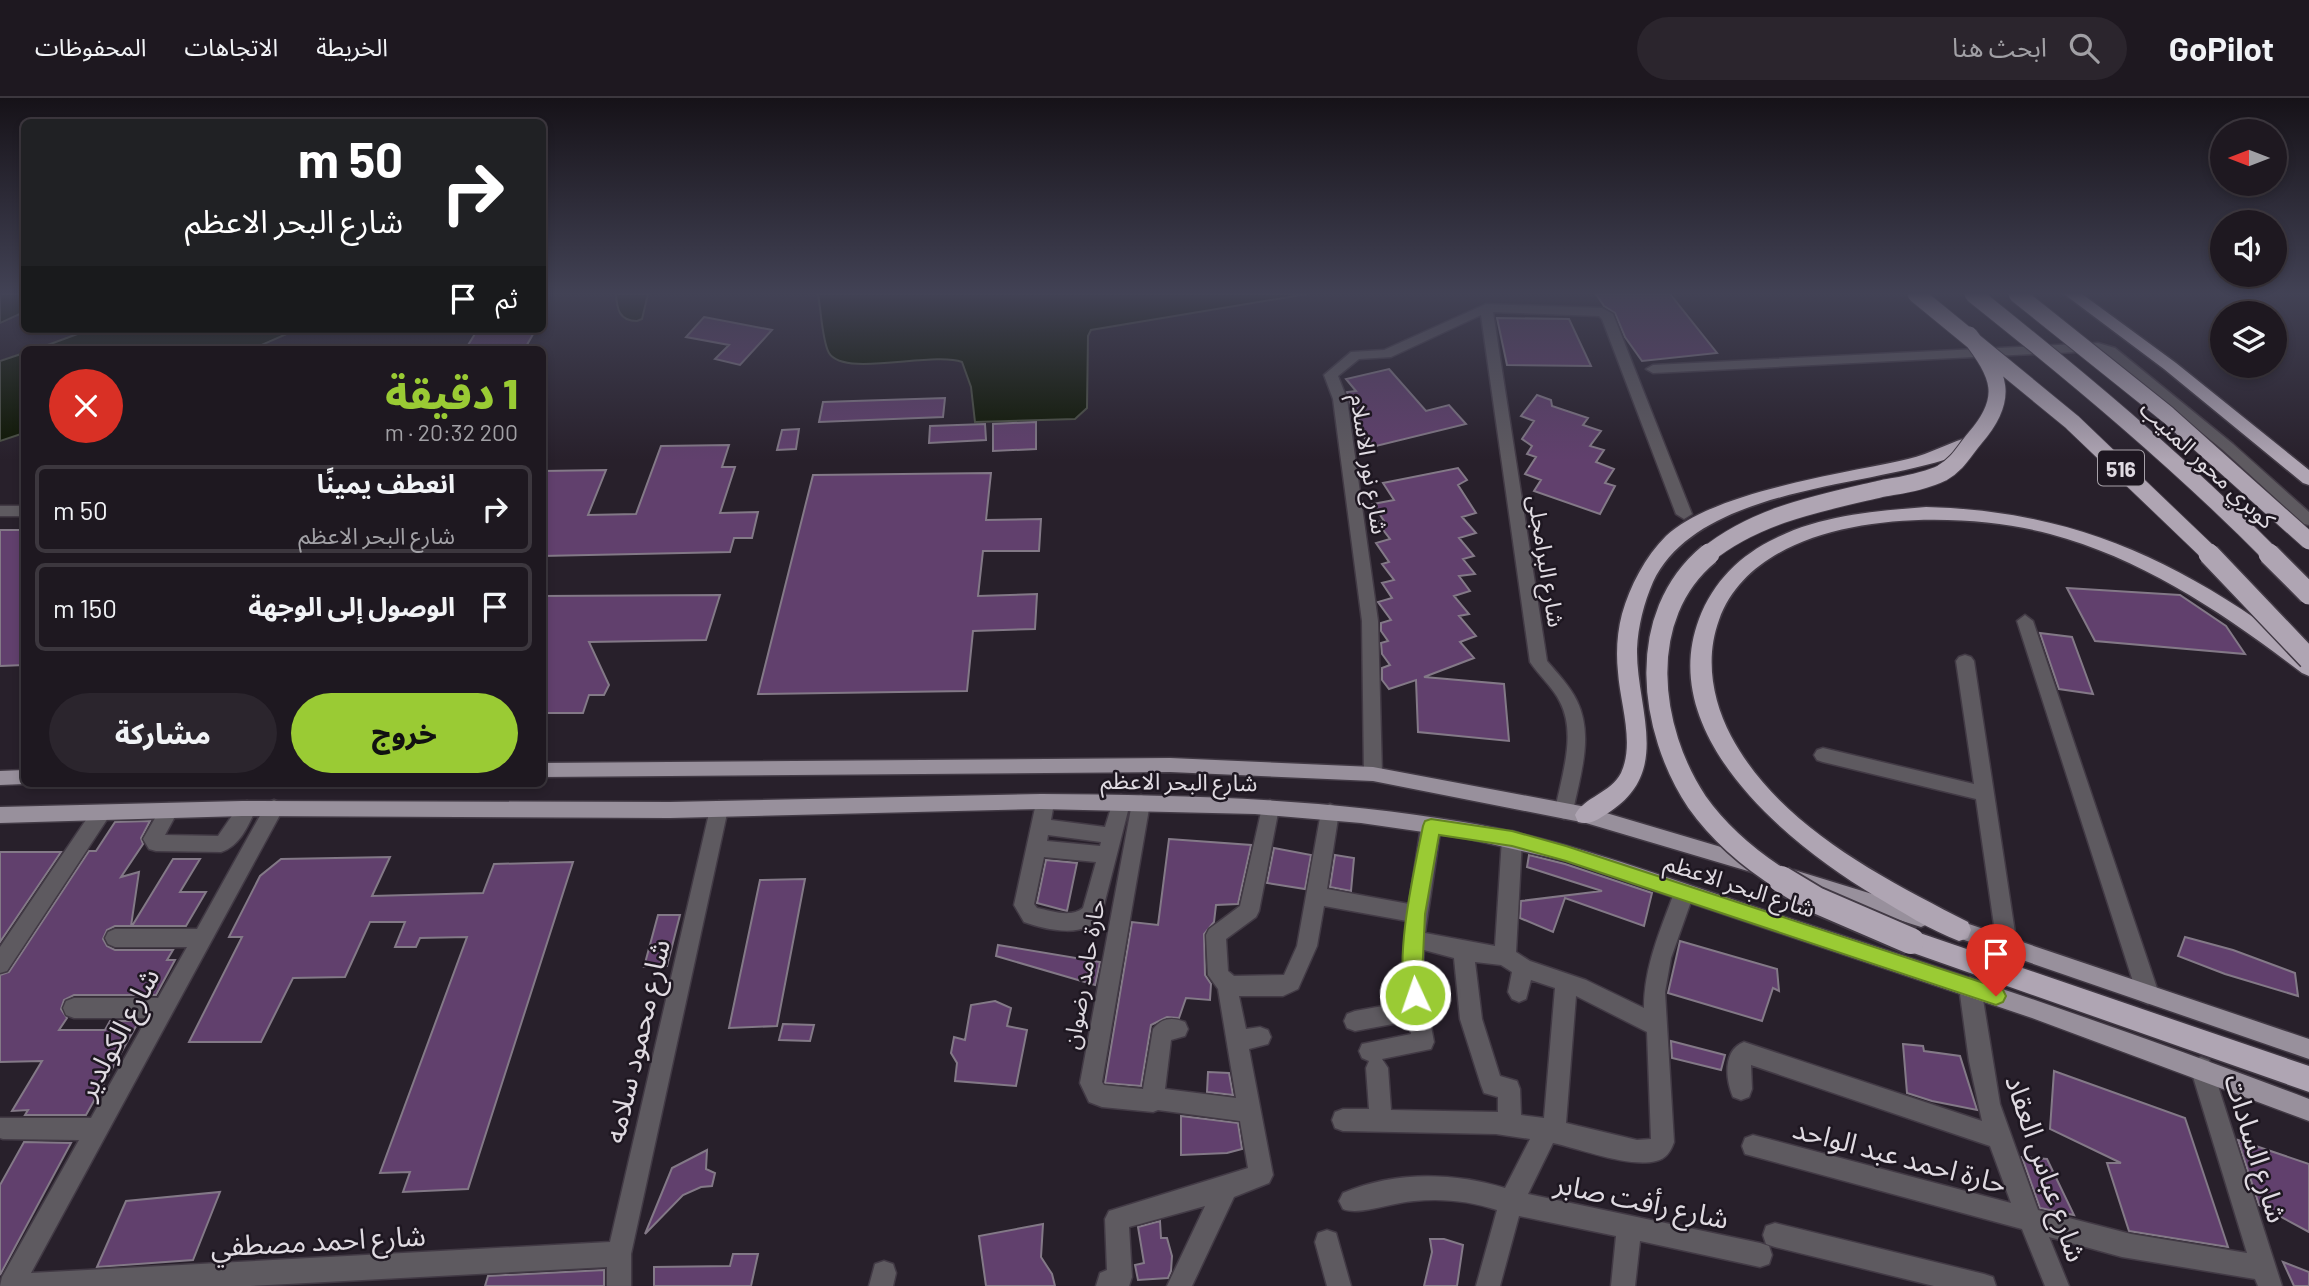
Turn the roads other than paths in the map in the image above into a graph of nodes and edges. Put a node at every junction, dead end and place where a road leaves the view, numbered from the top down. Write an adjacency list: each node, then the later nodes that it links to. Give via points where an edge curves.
1 (1396, 349): 26 (street, شارع نور الاسلام, via 1356,355 1331,375 1340,400 1370,621)
2 (1492, 349): 37 (street, شارع البرامجلى, via 1539,662 1575,716 1577,736)
3 (1620, 349): 16 (street, شارع نور الاسلام)
4 (1979, 349): 12 (highway, bridge, via 1992,367 1998,399 1986,428)
5 (1985, 349): 21 (highway, 516, bridge, via 2129,476)
6 (2042, 349): 19 (highway, كوبري محور المنيب / 516, bridge, via 2236,520)
7 (2049, 349): 11 (street)
8 (2086, 349): 18 (highway, كوبري محور المنيب, bridge, via 2168,415)
9 (2105, 349): 17 (street, via 2228,447)
10 (2147, 349): 13 (highway, كوبري محور المنيب)
11 (1653, 369)
12 (1973, 440): 41 (highway, via 1934,459 1817,483 1739,506 1703,520 1674,540 1652,567 1637,598 1630,628 1627,661 1636,758 1629,781); 71 (highway, bridge, via 1962,460 1938,475 1772,519 1743,530 1697,564 1667,610 1656,667 1666,743 1681,777 1703,810 1752,859 1814,901 1861,924)
13 (2309, 479)
14 (0, 511): 15 (street)
15 (21, 511)
16 (1684, 514)
17 (2309, 520)
18 (2309, 541)
19 (2309, 594)
20 (2025, 621): 62 (street)
21 (2309, 659)
22 (1965, 661): 29 (street)
23 (2309, 668): 50 (highway, via 2260,630 2157,568 2061,530 2013,519 1924,512 1847,522 1772,548 1743,567 1720,592 1705,621 1700,655 1713,719 1731,753 1788,823 1828,855)
24 (1823, 755): 29 (street)
25 (546, 770): 26 (main road, شارع البحر الاعظم, via 1170,765)
26 (1373, 774): 37 (main road, شارع البحر الاعظم)
27 (21, 777): 28 (main road)
28 (0, 778)
29 (1985, 794): 54 (street)
30 (1045, 803): 31 (main road, شارع البحر الاعظم); 35 (main road, شارع البحر الاعظم); 42 (street)
31 (1131, 803): 33 (main road, شارع البحر الاعظم); 45 (street); 73 (street, حارة حامد رضوان, via 1091,1083 1102,1096)
32 (274, 808): 34 (main road, شارع البحر الاعظم); 35 (main road, شارع البحر الاعظم); 52 (street, شارع الكولدير)
33 (1270, 808): 38 (main road, شارع البحر الاعظم); 59 (street, via 1249,911 1216,935 1218,975)
34 (247, 809): 36 (main road, شارع البحر الاعظم); 36 (street, via 229,839 212,846 156,843 153,839)
35 (719, 809): 91 (street, شارع محمود سلامه)
36 (169, 811): 39 (main road, شارع البحر الاعظم)
37 (1564, 811): 41 (main road, شارع البحر الاعظم)
38 (1330, 812): 43 (main road, شارع البحر الاعظم); 48 (street)
39 (101, 813): 40 (main road, شارع البحر الاعظم); 57 (street)
40 (0, 815)
41 (1586, 815): 50 (main road, شارع البحر الاعظم)
42 (1040, 826): 45 (street); 46 (street)
43 (1431, 826): 44 (main road, شارع البحر الاعظم); 49 (street)
44 (1512, 839): 47 (main road, شارع البحر الاعظم); 56 (street)
45 (1111, 846): 46 (street); 46 (street, via 1092,913 1075,923 1025,911)
46 (1036, 848)
47 (1684, 893): 60 (main road, شارع البحر الاعظم); 67 (street, via 1655,983 1653,1010)
48 (1316, 896): 49 (street); 59 (street, via 1307,946 1289,984)
49 (1416, 914): 53 (street)
50 (1959, 930): 54 (main road, شارع البحر الاعظم)
51 (115, 938): 52 (street)
52 (202, 938): 64 (street, شارع الكولدير)
53 (1413, 939): 55 (street); 65 (street, via 1412,978)
54 (2007, 946): 62 (main road, شارع البحر الاعظم)
55 (1464, 951): 56 (street); 78 (street, via 1471,1019 1492,1085 1509,1089)
56 (1514, 962): 58 (street); 61 (street)
57 (0, 964)
58 (1566, 983): 67 (street); 81 (street)
59 (1230, 986): 75 (street, via 1228,991 1248,1039)
60 (1970, 987): 70 (main road, شارع البحر الاعظم); 82 (street, شارع عباس العقاد, via 1977,1045)
61 (1519, 992)
62 (2147, 994): 69 (main road, شارع البحر الاعظم)
63 (74, 1008): 64 (street)
64 (163, 1008): 80 (street, شارع الكولدير)
65 (1418, 1010): 66 (street); 77 (street, via 1423,1042 1374,1059)
66 (1355, 1021)
67 (1658, 1026): 81 (street, via 1664,1132 1656,1150 1637,1151)
68 (1177, 1029): 73 (street, via 1167,1029 1161,1036)
69 (2309, 1049)
70 (2201, 1067): 74 (main road, شارع البحر الاعظم); 94 (street, شارع السادات)
71 (2309, 1079)
72 (1741, 1089): 82 (street, via 1739,1056 1744,1052)
73 (1156, 1099): 75 (street)
74 (2309, 1110)
75 (1250, 1111): 84 (street, via 1261,1175)
76 (1343, 1119): 77 (street)
77 (1381, 1121): 78 (street)
78 (1510, 1125): 81 (street)
79 (3, 1128): 80 (street)
80 (99, 1129): 95 (street, شارع الكولدير)
81 (1550, 1131): 86 (street)
82 (1999, 1138): 87 (street, شارع عباس العقاد)
83 (1753, 1146): 87 (street, حارة احمد عبد الواحد)
84 (1226, 1188): 98 (street, via 1116,1219 1120,1277); 99 (street)
85 (1351, 1201): 86 (street, شارع رأفت صابر, via 1392,1190 1435,1187 1479,1191)
86 (1511, 1202): 88 (street, شارع رأفت صابر); 101 (street)
87 (2034, 1226): 94 (street, حارة احمد عبد الواحد); 104 (street, شارع عباس العقاد)
88 (1629, 1227): 92 (street, شارع رأفت صابر); 102 (street)
89 (1775, 1236): 103 (street)
90 (1327, 1242): 100 (street)
91 (619, 1254): 93 (street, شارع احمد مصطفي); 97 (street, شارع محمود سلامه)
92 (1760, 1255)
93 (348, 1277): 96 (street, شارع احمد مصطفي)
94 (2267, 1277)
95 (11, 1286)
96 (21, 1286)
97 (619, 1286)
98 (1108, 1286)
99 (1178, 1286)
100 (1339, 1286)
101 (1488, 1286)
102 (1623, 1286)
103 (1984, 1286)
104 (2057, 1286)

